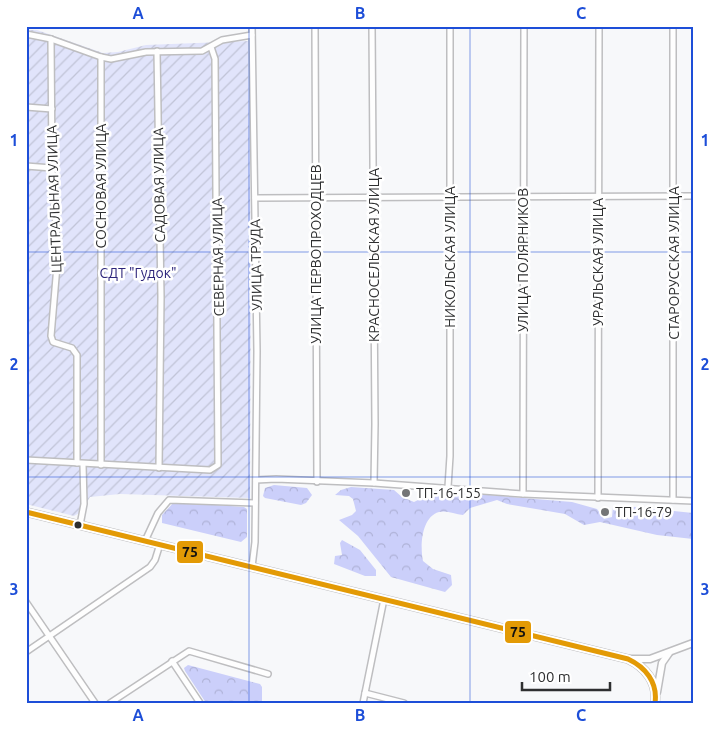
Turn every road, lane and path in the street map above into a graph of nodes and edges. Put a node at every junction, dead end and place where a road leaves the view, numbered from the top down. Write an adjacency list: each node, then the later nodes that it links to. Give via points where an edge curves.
1 (252, 26): 9 (street, УЛИЦА ТРУДА)
2 (315, 26): 23 (street, УЛИЦА ПЕРВОПРОХОДЦЕВ)
3 (372, 26): 24 (street, КРАСНОСЕЛЬСКАЯ УЛИЦА)
4 (450, 26): 25 (street, НИКОЛЬСКАЯ УЛИЦА)
5 (524, 26): 21 (street, УЛИЦА ПОЛЯРНИКОВ)
6 (599, 26): 18 (street, УРАЛЬСКАЯ УЛИЦА)
7 (673, 26): 19 (street, СТАРОРУССКАЯ УЛИЦА)
8 (26, 34): 10 (street)
9 (252, 35): 11 (street, via 222,40); 22 (street, УЛИЦА ТРУДА)
10 (51, 39): 13 (street); 15 (street, ЦЕНТРАЛЬНАЯ УЛИЦА)
11 (211, 47): 12 (street, via 198,51); 29 (street, СЕВЕРНАЯ УЛИЦА, via 215,59 218,461 216,468 210,470)
12 (157, 51): 13 (street, via 111,59); 29 (street, САДОВАЯ УЛИЦА)
13 (100, 57): 28 (street, СОСНОВАЯ УЛИЦА)
14 (26, 107): 15 (street)
15 (52, 109): 17 (street, ЦЕНТРАЛЬНАЯ УЛИЦА)
16 (26, 166): 17 (street)
17 (52, 168): 27 (street, ЦЕНТРАЛЬНАЯ УЛИЦА, via 58,254 51,336 53,342 72,348 77,355)
18 (598, 196): 19 (street); 21 (street); 35 (street, УРАЛЬСКАЯ УЛИЦА)
19 (674, 196): 20 (street); 36 (street, СТАРОРУССКАЯ УЛИЦА)
20 (693, 196)
21 (524, 197): 25 (street); 34 (street, УЛИЦА ПОЛЯРНИКОВ)
22 (255, 198): 23 (street); 30 (street, УЛИЦА ТРУДА)
23 (316, 198): 24 (street); 31 (street, УЛИЦА ПЕРВОПРОХОДЦЕВ)
24 (374, 198): 25 (street); 32 (street, КРАСНОСЕЛЬСКАЯ УЛИЦА)
25 (450, 198): 33 (street, НИКОЛЬСКАЯ УЛИЦА)
26 (26, 460): 27 (street)
27 (80, 464): 28 (street); 40 (street, via 84,504)
28 (101, 465): 29 (street)
29 (160, 468)
30 (256, 480): 31 (street); 38 (street, УЛИЦА ТРУДА)
31 (317, 482): 32 (street)
32 (374, 483): 33 (street)
33 (448, 487): 34 (street)
34 (523, 494): 35 (street)
35 (598, 498): 36 (street)
36 (673, 500): 37 (street)
37 (693, 501)
38 (256, 503): 41 (street, via 169,500 158,513); 43 (street, УЛИЦА ТРУДА)
39 (26, 512): 40 (main road)
40 (80, 525): 41 (main road)
41 (145, 541): 42 (main road)
42 (160, 544): 43 (main road); 46 (street, via 150,567)
43 (252, 567): 44 (main road)
44 (384, 599): 50 (main road); 53 (street)
45 (26, 602): 46 (street)
46 (50, 636): 49 (street); 55 (street)
47 (693, 643): 48 (street)
48 (672, 650): 50 (street, via 650,659); 54 (street, via 662,663)
49 (26, 652)
50 (628, 659): 54 (main road, via 647,673 654,686)
51 (172, 662): 52 (street, via 185,652 193,652); 56 (street); 57 (street)
52 (268, 674)
53 (365, 693): 58 (street); 59 (street)
54 (655, 701)
55 (95, 703)
56 (110, 703)
57 (200, 703)
58 (363, 703)
59 (404, 703)

